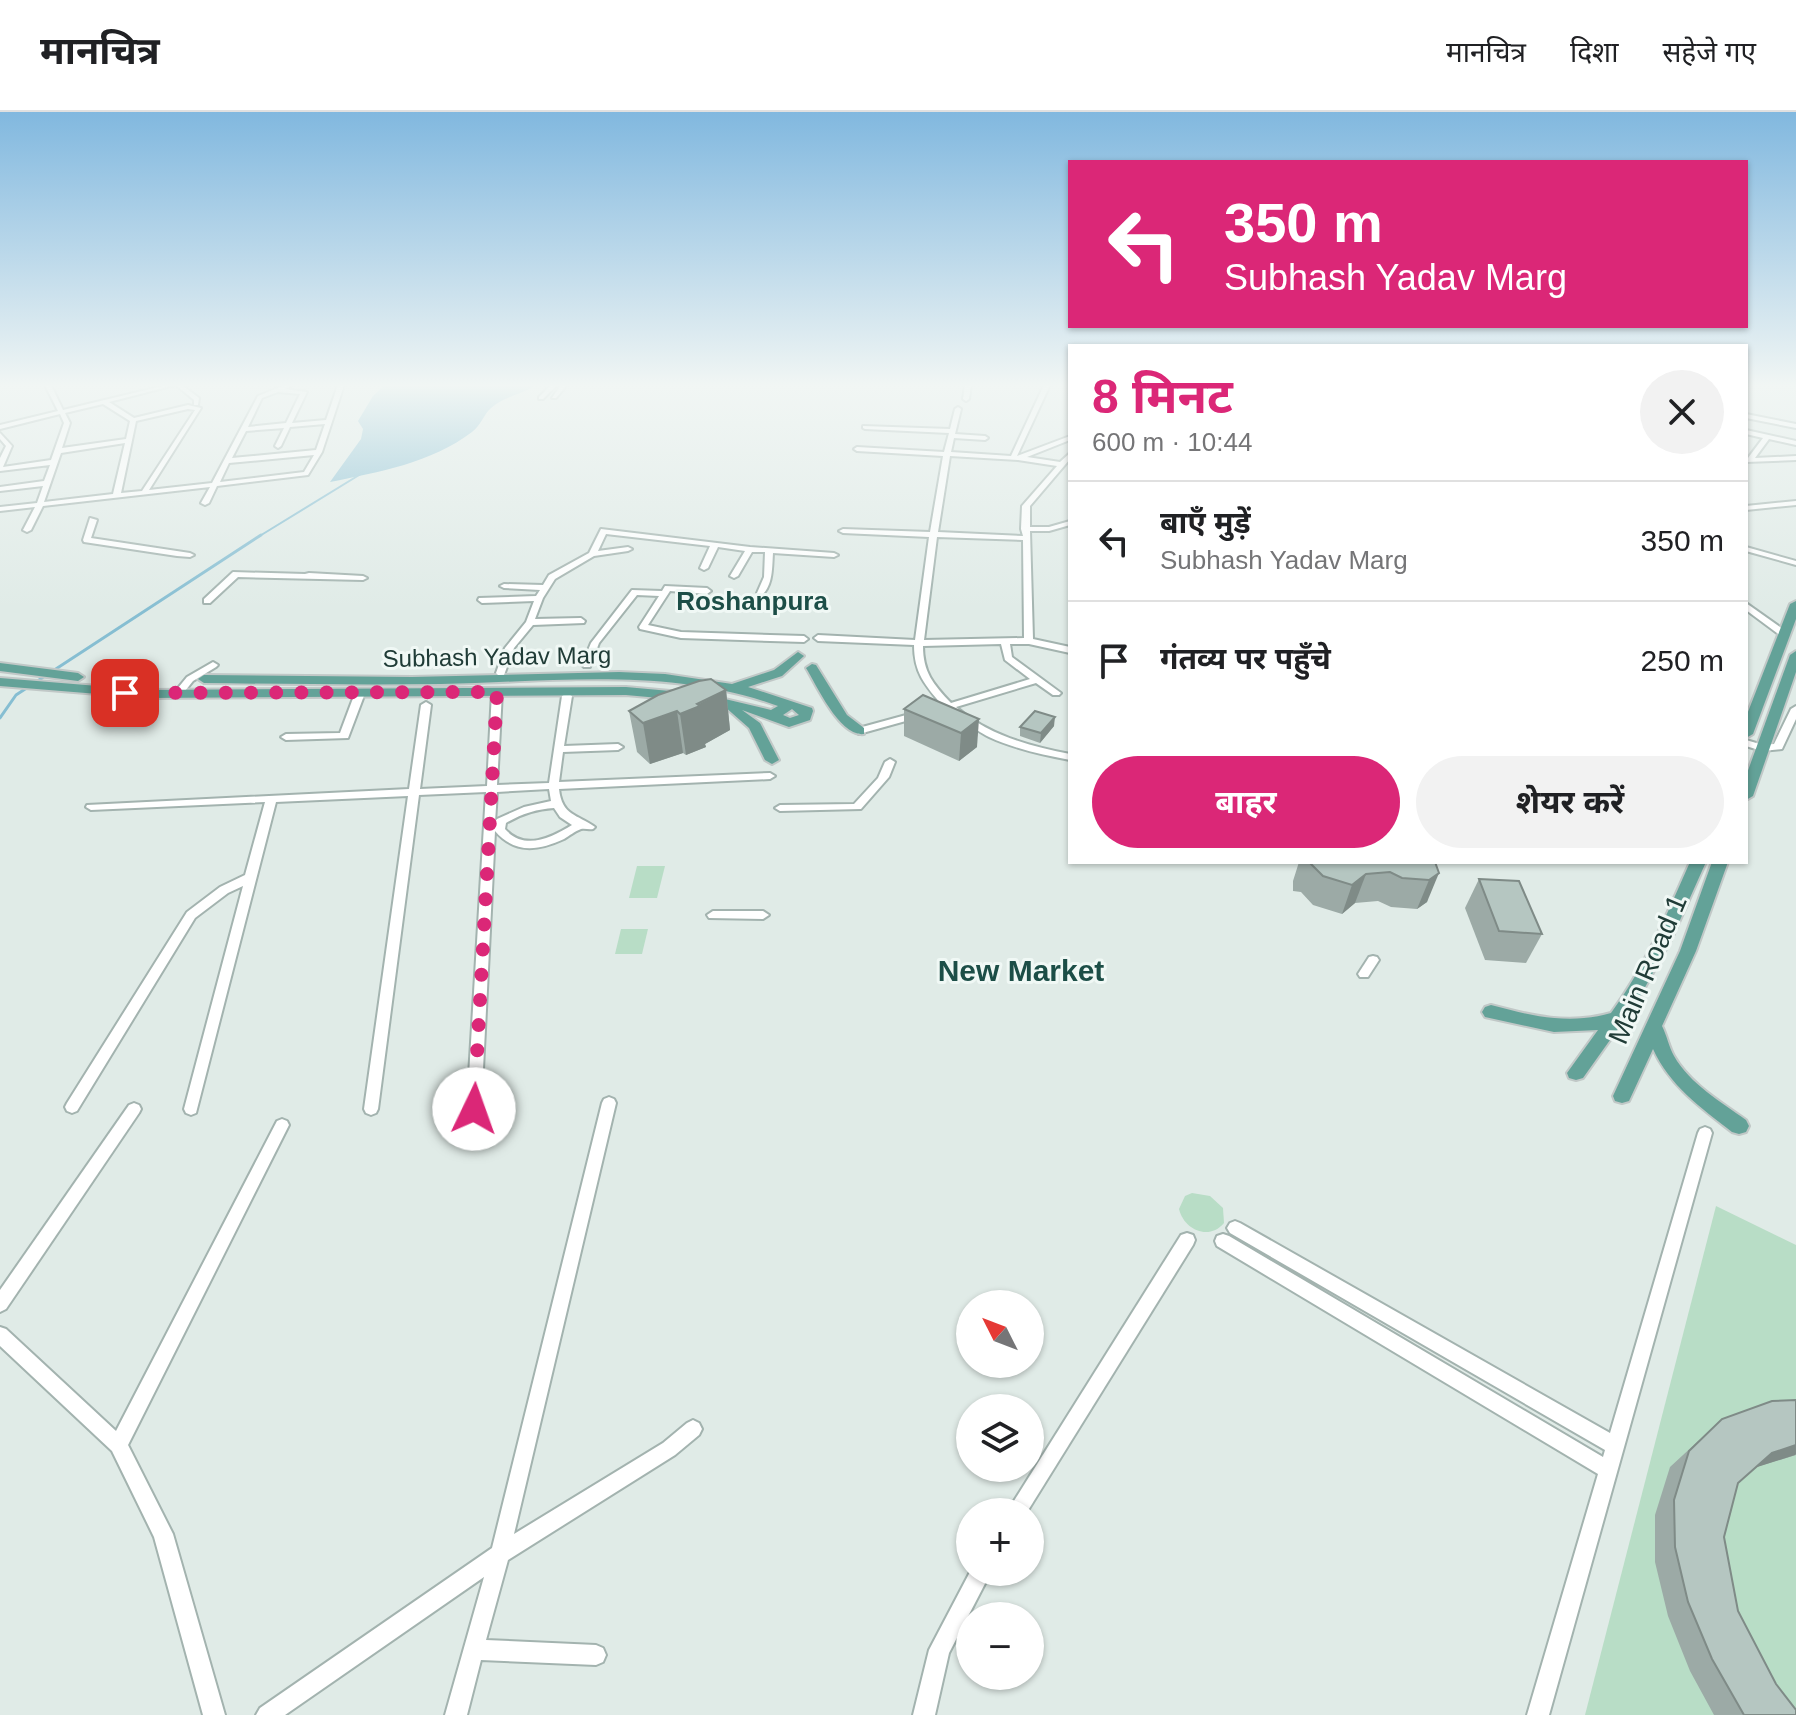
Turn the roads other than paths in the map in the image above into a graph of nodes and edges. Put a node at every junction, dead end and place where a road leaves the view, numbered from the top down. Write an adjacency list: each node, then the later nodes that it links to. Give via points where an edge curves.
1 (126, 460): 16 (street)
2 (165, 460): 15 (street)
3 (238, 460): 8 (street)
4 (314, 460): 13 (street, via 306,474)
5 (944, 460): 26 (street)
6 (1030, 460): 10 (street)
7 (1065, 460): 10 (street)
8 (226, 461): 13 (street)
9 (54, 462): 11 (street); 12 (street)
10 (1061, 464): 27 (street, via 1026,506)
11 (0, 468)
12 (47, 483): 14 (street); 19 (street)
13 (214, 483): 15 (street); 17 (street)
14 (0, 489)
15 (145, 490): 16 (street)
16 (117, 494): 19 (street)
17 (205, 503)
18 (1796, 503): 20 (street)
19 (40, 504): 21 (street); 24 (street)
20 (1748, 508)
21 (0, 509)
22 (93, 520): 34 (street, via 87,540)
23 (1068, 525): 27 (street)
24 (27, 530)
25 (843, 531): 26 (street)
26 (933, 534): 27 (street); 56 (street)
27 (1025, 534): 55 (street)
28 (715, 545): 30 (street); 33 (street, via 604,531); 37 (street)
29 (628, 549): 33 (street)
30 (750, 549): 32 (street); 38 (street)
31 (1748, 550): 36 (street)
32 (769, 551): 35 (street); 43 (street)
33 (592, 554): 41 (street, via 560,570)
34 (190, 555)
35 (834, 555)
36 (1796, 563)
37 (704, 568)
38 (734, 576)
39 (363, 578): 47 (street, via 236,574)
40 (504, 586): 41 (street)
41 (546, 588): 45 (street)
42 (707, 591): 44 (street, via 668,588)
43 (761, 593)
44 (663, 594): 54 (street, via 643,627 681,635); 61 (street, via 635,592 595,643)
45 (539, 598): 46 (street); 51 (street)
46 (482, 600)
47 (207, 601)
48 (1796, 604): 52 (main road)
49 (1748, 607): 52 (street)
50 (581, 621): 51 (street)
51 (530, 622): 64 (street, via 510,648)
52 (1784, 634): 82 (main road)
53 (818, 638): 56 (street)
54 (804, 639)
55 (1029, 641): 57 (street); 58 (street)
56 (920, 643): 57 (street); 78 (street, via 921,670)
57 (1005, 643): 67 (street, via 1008,658)
58 (1068, 650)
59 (1796, 655): 87 (main road)
60 (798, 656): 69 (main road, via 778,673)
61 (587, 665)
62 (0, 667): 65 (main road)
63 (812, 668): 83 (main road, via 842,717)
64 (501, 673)
65 (78, 677)
66 (204, 679): 69 (main road, Subhash Yadav Marg, via 632,677); 73 (street, via 213,665)
67 (1036, 680): 72 (street); 78 (street)
68 (4, 682): 73 (main road, Subhash Yadav Marg)
69 (726, 687): 77 (main road, Subhash Yadav Marg)
70 (497, 692): 71 (main road, Subhash Yadav Marg); 75 (main road, Subhash Yadav Marg, via 626,691); 94 (street)
71 (360, 693): 73 (main road, Subhash Yadav Marg); 84 (street, via 344,736)
72 (1056, 693)
73 (178, 694)
74 (567, 696): 88 (street)
75 (716, 700): 80 (main road, Subhash Yadav Marg); 90 (main road, via 755,726)
76 (426, 705): 96 (street)
77 (787, 705): 80 (main road); 80 (main road, via 804,708 807,714 789,723)
78 (946, 707): 83 (street); 89 (street, via 985,731)
79 (1796, 709): 81 (street)
80 (776, 716)
81 (1794, 722): 87 (street, via 1778,747)
82 (1748, 729)
83 (859, 731)
84 (286, 737)
85 (1748, 744): 87 (street)
86 (618, 747): 88 (street)
87 (1762, 748): 95 (main road)
88 (558, 749): 93 (street)
89 (1068, 757)
90 (772, 760)
91 (890, 762): 100 (street, via 888,773 857,807)
92 (770, 776): 93 (street)
93 (552, 787): 94 (street); 98 (street)
94 (491, 790): 96 (street); 118 (street)
95 (1748, 790)
96 (414, 794): 97 (street); 117 (street)
97 (271, 799): 99 (street); 103 (street)
98 (556, 804): 98 (street, via 512,814 499,829 510,843 522,846 560,838 584,826 566,817)
99 (91, 807)
100 (780, 808)
101 (1697, 864): 109 (main road, Main Road 1, via 1664,938)
102 (1719, 864): 110 (main road, Main Road 1)
103 (250, 878): 114 (street, via 191,915); 116 (street)
104 (713, 915): 105 (street)
105 (763, 915)
106 (1373, 960): 107 (street)
107 (1364, 974)
108 (1491, 1012): 109 (main road, via 1567,1028)
109 (1618, 1017): 111 (main road, Main Road 1)
110 (1655, 1029): 112 (main road, Main Road 1); 120 (main road, via 1668,1067)
111 (1576, 1073)
112 (1622, 1096)
113 (609, 1103): 130 (street)
114 (72, 1107)
115 (134, 1109): 123 (street)
116 (191, 1109)
117 (371, 1109)
118 (474, 1109)
119 (282, 1125): 126 (street)
120 (1739, 1126)
121 (1705, 1133): 127 (street)
122 (1187, 1240): 129 (street)
123 (0, 1304)
124 (0, 1335): 126 (street)
125 (693, 1429): 130 (street)
126 (118, 1445): 134 (street, via 163,1534)
127 (1615, 1446): 128 (street); 128 (street, via 1229,1235)
128 (1608, 1470): 138 (street)
129 (1025, 1498)
130 (500, 1554): 132 (street); 135 (street)
131 (973, 1586): 137 (street, via 939,1650)
132 (473, 1650): 133 (street); 136 (street)
133 (596, 1655)
134 (214, 1715)
135 (267, 1715)
136 (456, 1715)
137 (924, 1715)
138 (1538, 1715)

